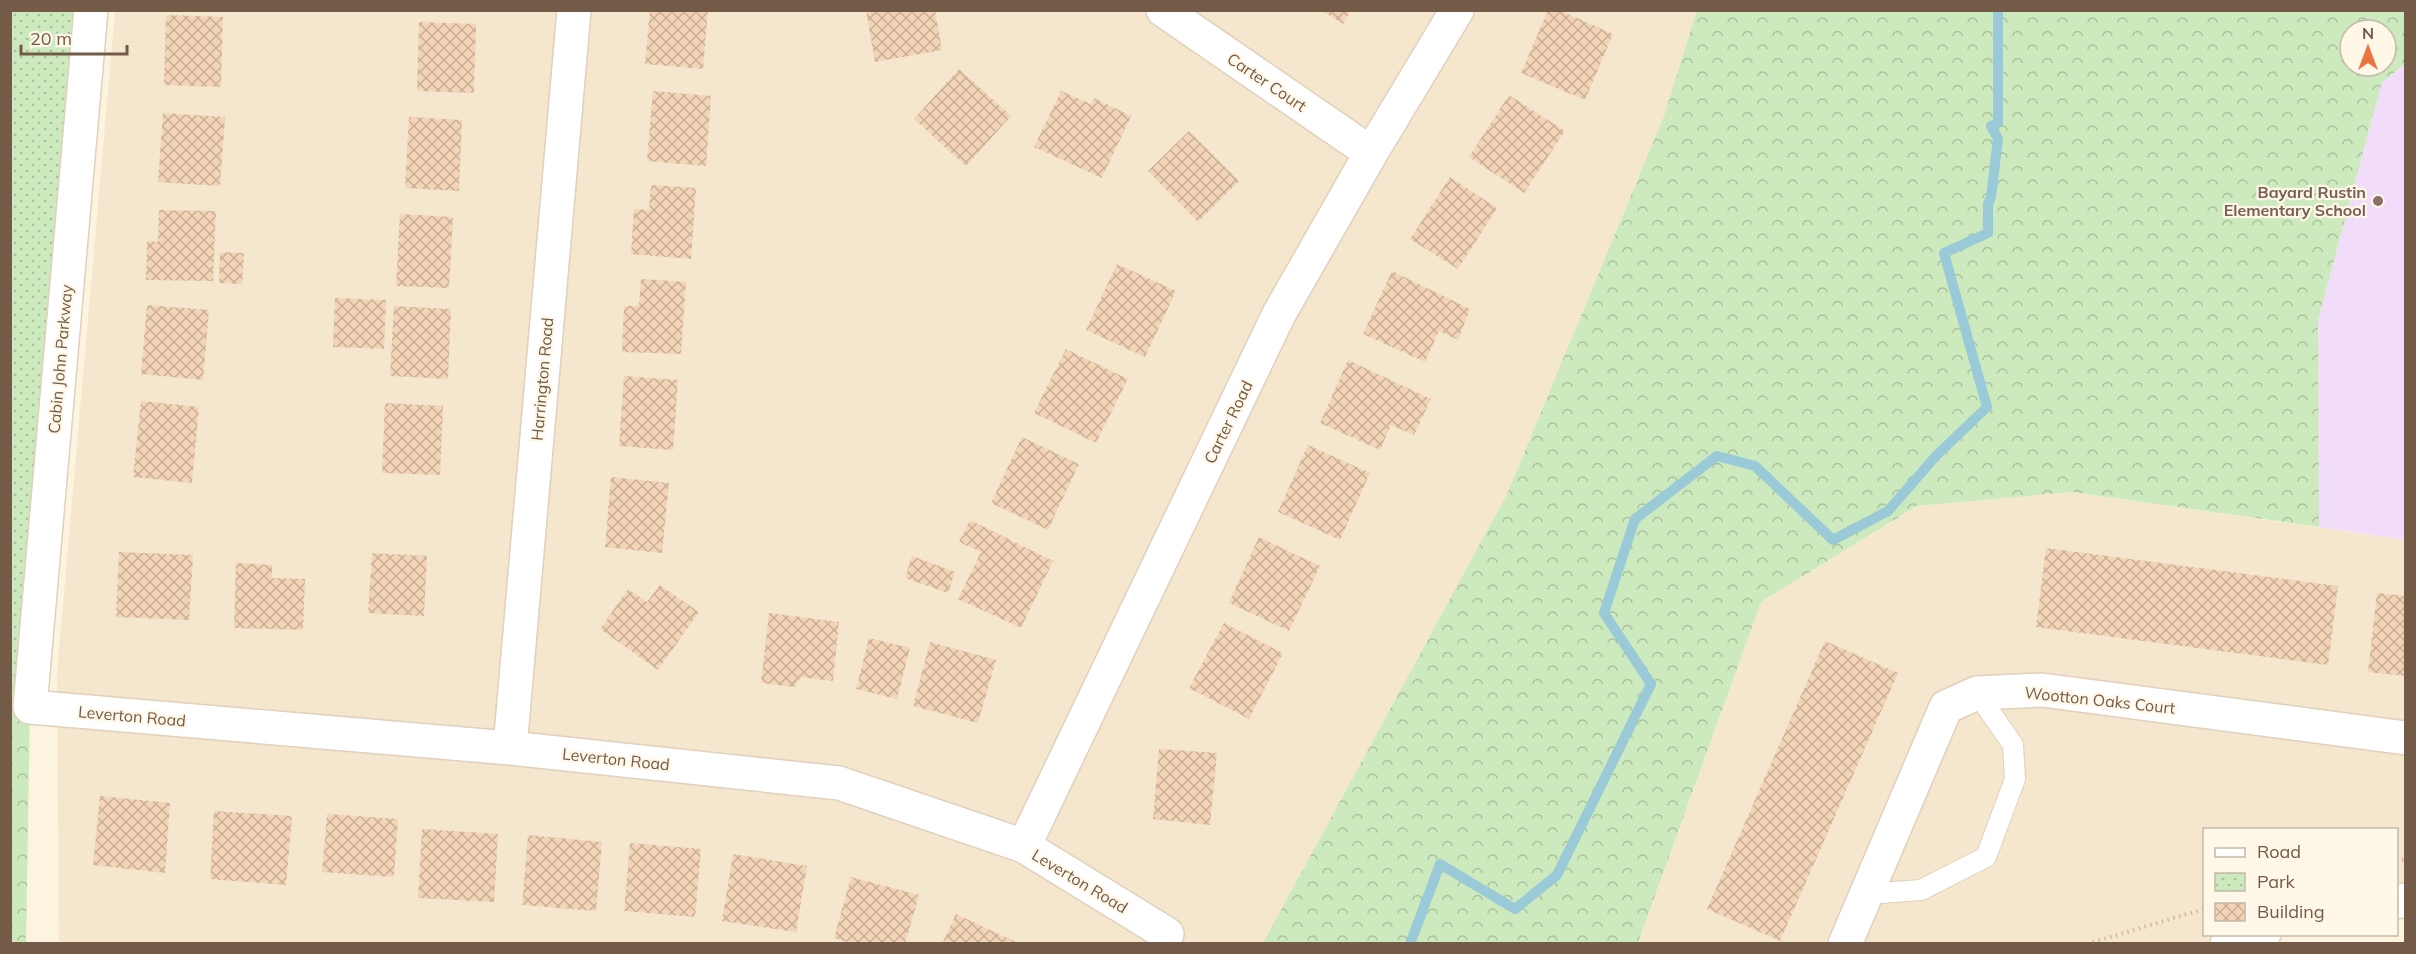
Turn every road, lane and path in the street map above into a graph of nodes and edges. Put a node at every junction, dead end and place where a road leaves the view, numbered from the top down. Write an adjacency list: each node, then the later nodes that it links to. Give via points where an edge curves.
1 (91, 10): 7 (street, Cabin John Parkway)
2 (574, 10): 9 (street, Harrington Road)
3 (1163, 10): 5 (street, Carter Court)
4 (1457, 10): 5 (street, Carter Road)
5 (1371, 153): 10 (street, Carter Road, via 1279,314)
6 (1977, 693): 8 (street, Wootton Oaks Court, via 2042,690); 11 (street, Wootton Oaks Court, via 1946,707); 11 (lane, via 2013,745 2015,779 1986,857 1921,890)
7 (30, 707): 9 (street, Leverton Road)
8 (2406, 738)
9 (510, 748): 10 (street, Leverton Road, via 838,783)
10 (1024, 846): 13 (street, Leverton Road)
11 (1867, 894): 15 (street, Wootton Oaks Court)
12 (2203, 910): 16 (path)
13 (1167, 934)
14 (2257, 936): 17 (street)
15 (1845, 944)
16 (2087, 944)
17 (2227, 944)

